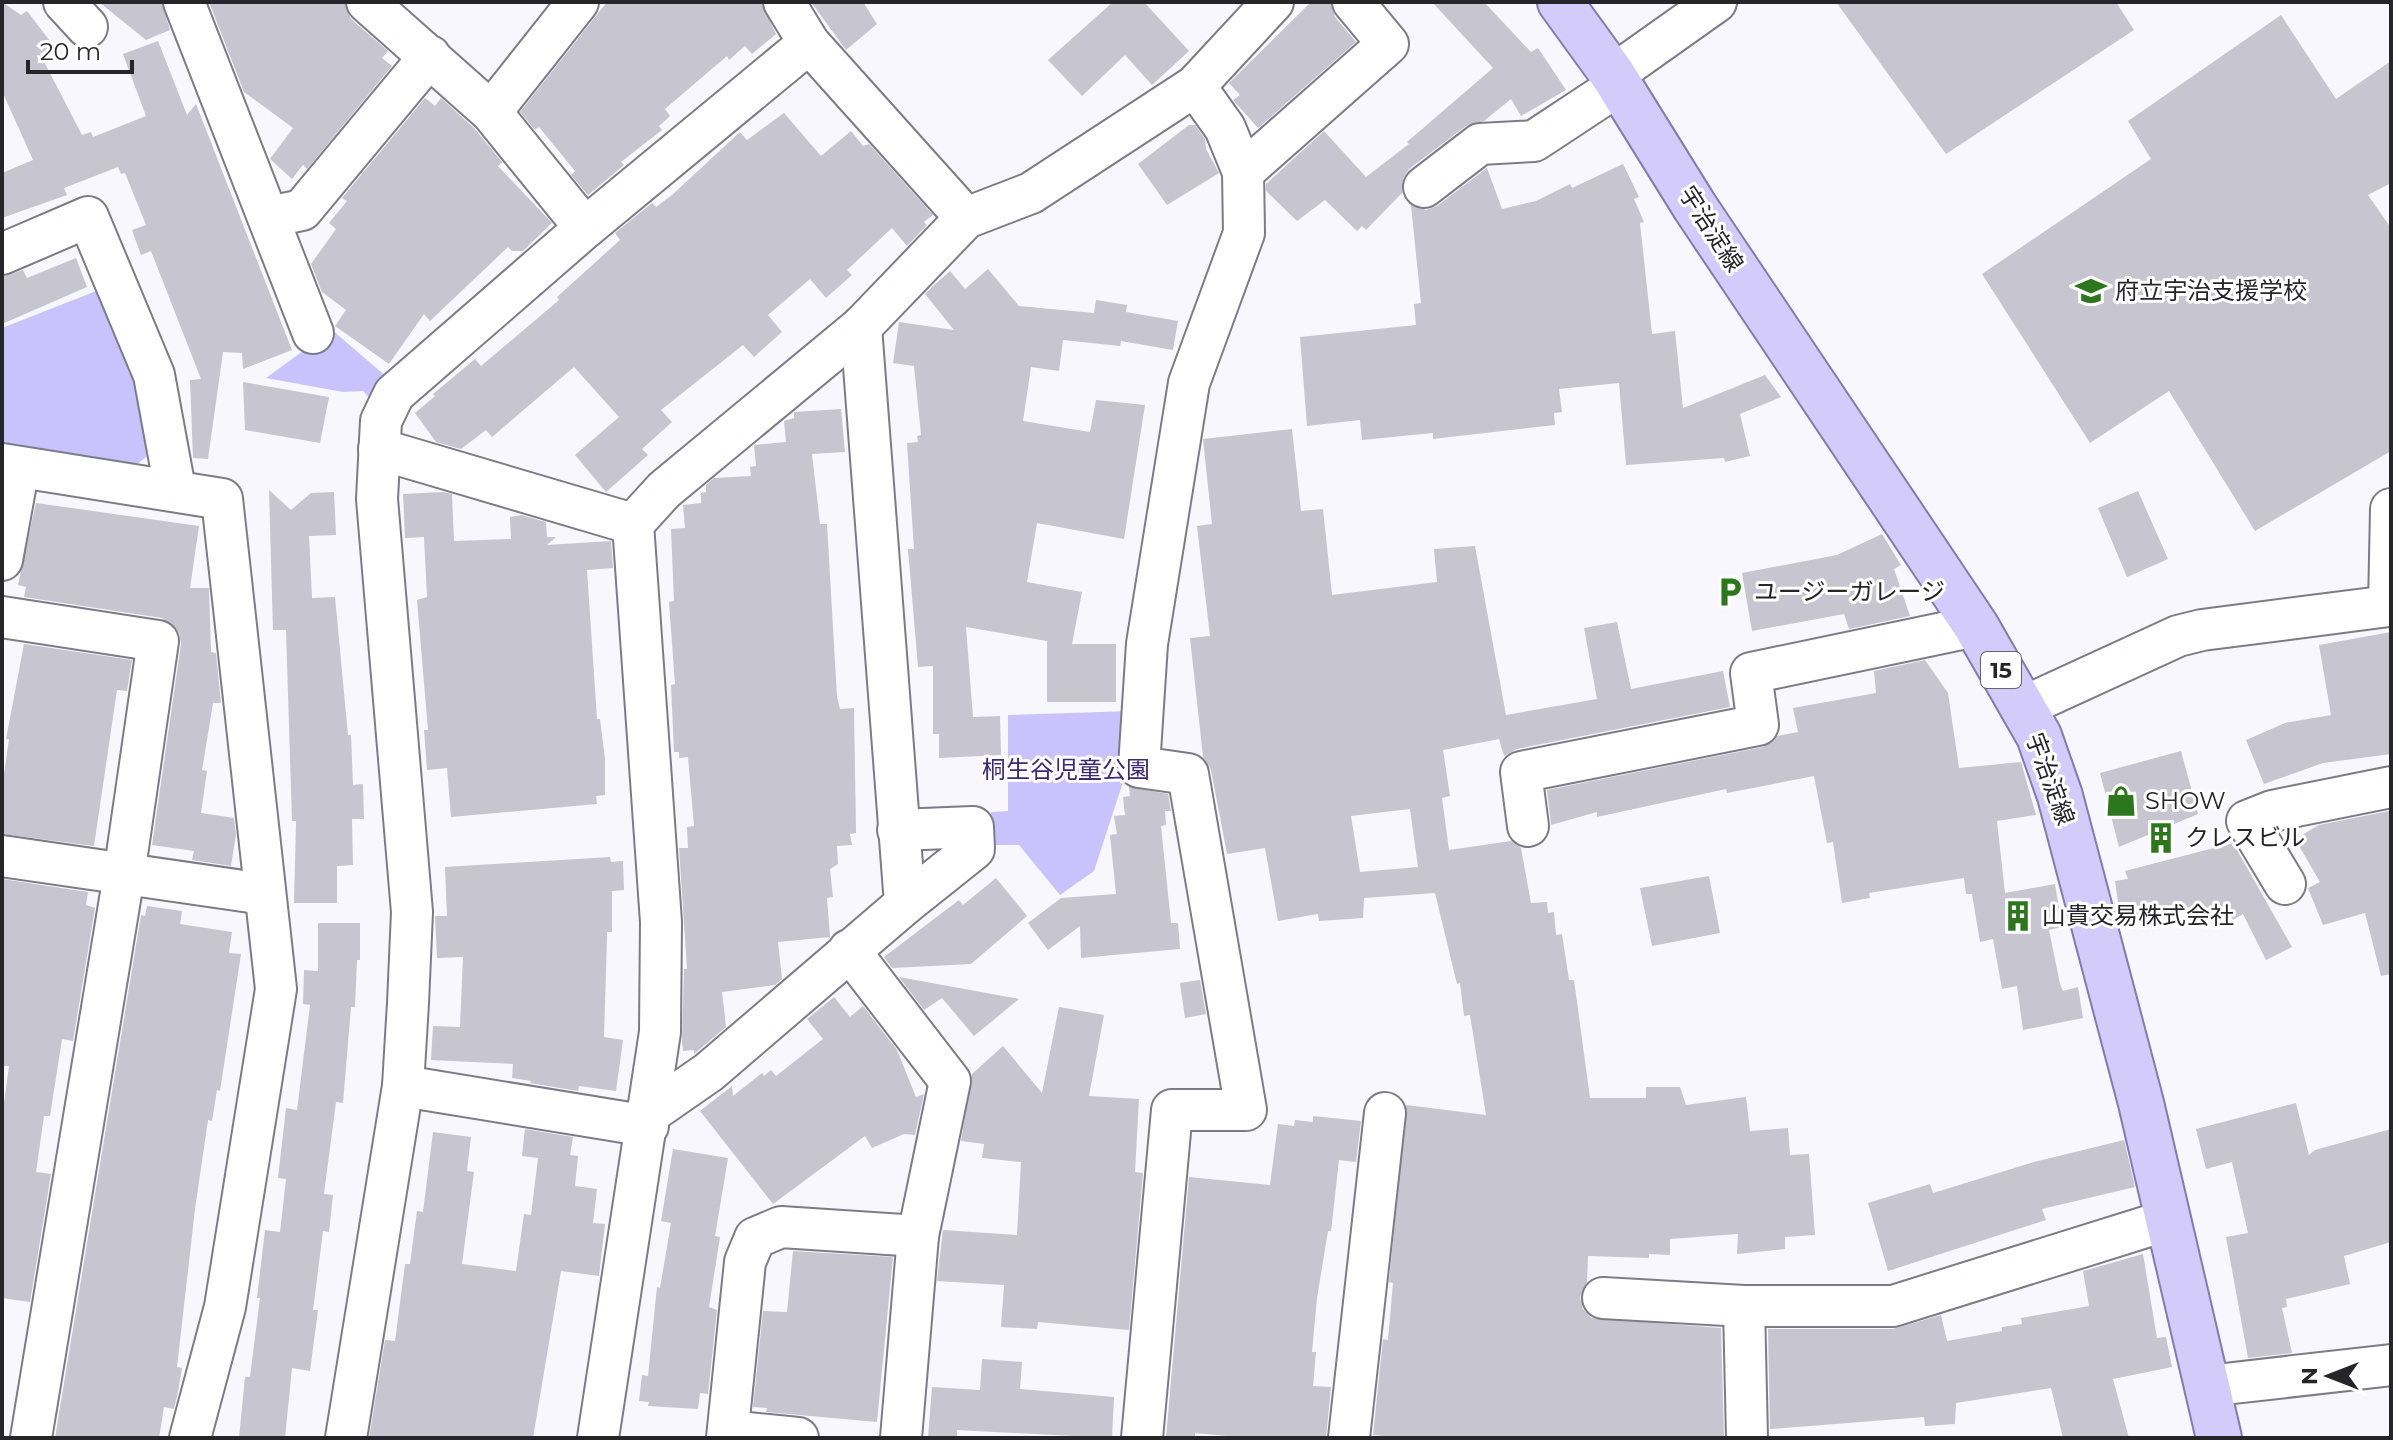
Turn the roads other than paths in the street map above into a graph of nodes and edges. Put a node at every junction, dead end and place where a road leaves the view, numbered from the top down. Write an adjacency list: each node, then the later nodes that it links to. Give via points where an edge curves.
1 (184, 2): 16 (street)
2 (367, 2): 10 (street)
3 (578, 2): 13 (street)
4 (785, 2): 9 (street)
5 (1273, 2): 12 (street)
6 (1353, 2): 14 (street, via 1388,44)
7 (1560, 2): 11 (main road, 宇治淀線 / 15)
8 (1716, 2): 11 (street)
9 (809, 43): 17 (street); 18 (street)
10 (430, 56): 13 (street); 16 (street, via 302,210)
11 (1616, 80): 15 (street, via 1534,141 1480,144); 29 (main road, 宇治淀線 / 15)
12 (1195, 86): 14 (street, via 1225,128); 17 (street, via 1031,193)
13 (491, 112): 18 (street)
14 (1243, 172): 56 (street, via 1244,233 1189,383 1147,644 1139,767 1188,774 1246,1110 1172,1110)
15 (1424, 187)
16 (269, 217): 21 (street)
17 (966, 218): 20 (street)
18 (585, 228): 22 (street, via 394,394 381,421)
19 (2, 254): 24 (street, via 88,217 154,375)
20 (861, 327): 26 (street, via 664,490); 33 (street)
21 (313, 333)
22 (379, 449): 26 (street); 40 (street, via 377,499 412,912)
23 (11, 465): 24 (street); 27 (street)
24 (175, 489): 37 (street, via 222,499)
25 (2391, 509): 30 (street, via 2389,606 2178,636)
26 (633, 524): 42 (street, via 661,922 660,1032)
27 (2, 560)
28 (2, 617): 35 (street, via 158,641)
29 (1976, 626): 30 (main road, 宇治淀線 / 15); 32 (street, via 1751,673 1758,725 1521,772)
30 (2021, 708): 43 (main road, 宇治淀線 / 15, via 2039,736 2060,796)
31 (2391, 787): 36 (street, via 2247,821)
32 (1528, 826)
33 (898, 830): 38 (street); 38 (street, via 973,827 974,849)
34 (2, 856): 35 (street)
35 (124, 875): 37 (street); 50 (street)
36 (2285, 884)
37 (264, 894): 51 (street, via 276,989 225,1307)
38 (905, 904): 39 (street)
39 (849, 950): 42 (street); 44 (street, via 950,1081)
40 (403, 1086): 42 (street); 52 (street)
41 (1385, 1113): 57 (street)
42 (649, 1120): 53 (street)
43 (2168, 1220): 46 (street, via 1893,1306); 48 (main road, 宇治淀線 / 15)
44 (918, 1236): 49 (street, via 781,1227 755,1238 745,1262); 55 (street)
45 (1603, 1298): 46 (street)
46 (1744, 1306): 58 (street)
47 (2391, 1365): 48 (street)
48 (2207, 1386): 59 (main road, 宇治淀線 / 15)
49 (727, 1435): 54 (street)
50 (31, 1438)
51 (190, 1438)
52 (346, 1438)
53 (598, 1438)
54 (798, 1438)
55 (901, 1438)
56 (1142, 1438)
57 (1349, 1438)
58 (1747, 1438)
59 (2219, 1438)

